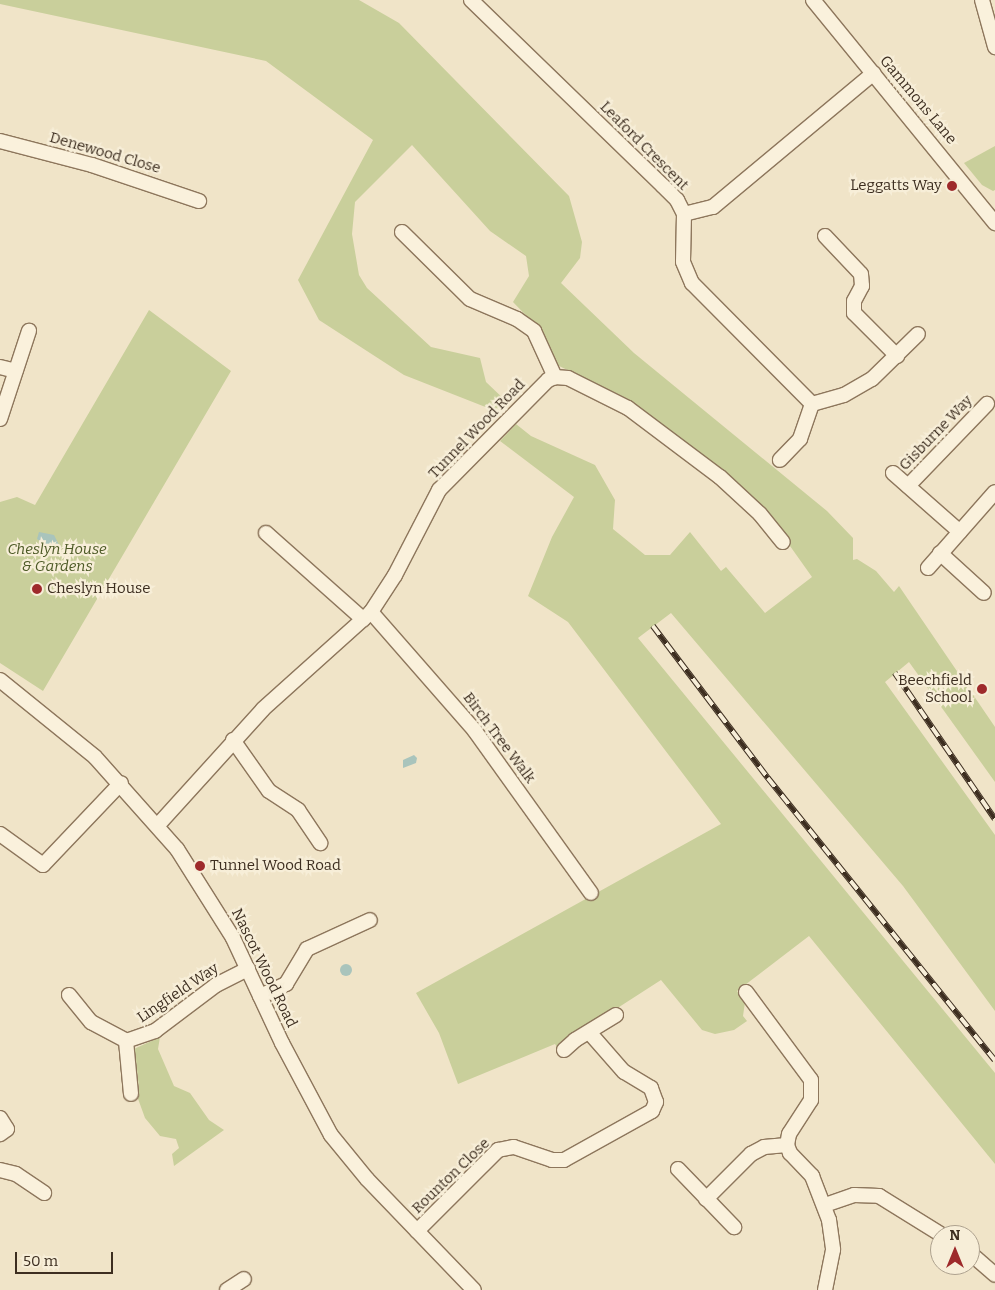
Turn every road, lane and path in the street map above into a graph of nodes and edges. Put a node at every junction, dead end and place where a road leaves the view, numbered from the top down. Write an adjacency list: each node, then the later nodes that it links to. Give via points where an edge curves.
1 (471, 0): 8 (street, Leaford Crescent, via 677,200)
2 (814, 0): 5 (street, Gammons Lane)
3 (982, 0): 4 (street)
4 (995, 47)
5 (874, 73): 8 (street, Leaford Crescent, via 724,198 704,211); 9 (street, Gammons Lane)
6 (0, 142): 7 (street, Denewood Close, via 101,168)
7 (199, 201)
8 (684, 214): 18 (street, via 682,262 692,283)
9 (992, 216)
10 (402, 232): 17 (street, via 470,299 517,319 534,331)
11 (826, 236): 14 (street, via 861,274 862,286 854,301 854,313)
12 (29, 331): 16 (street)
13 (918, 334): 14 (street)
14 (897, 356): 18 (street, via 878,375 853,390)
15 (0, 367): 16 (street)
16 (16, 371): 20 (street)
17 (555, 376): 27 (street, via 568,378 628,408 720,477 760,514); 31 (street, Tunnel Wood Road, via 439,490 395,575)
18 (812, 404): 21 (street, via 800,439)
19 (988, 404): 23 (street, Gisburne Way)
20 (0, 419)
21 (780, 460)
22 (893, 473): 23 (street, Gisburne Way)
23 (908, 486): 25 (street, Gisburne Way)
24 (995, 492): 25 (street)
25 (960, 532): 28 (street)
26 (266, 533): 31 (street, Birch Tree Walk)
27 (783, 542)
28 (940, 554): 29 (street); 30 (street)
29 (928, 568)
30 (984, 593)
31 (367, 615): 33 (street, Tunnel Wood Road, via 262,709); 38 (street, Birch Tree Walk, via 475,731)
32 (0, 680): 34 (street, Nascot Wood Road, via 65,730)
33 (233, 740): 35 (street, Tunnel Wood Road); 37 (street, via 269,791 298,810)
34 (121, 783): 35 (street, Nascot Wood Road); 36 (street, via 43,865)
35 (158, 825): 40 (street, Nascot Wood Road, via 201,882)
36 (0, 834)
37 (320, 843)
38 (590, 893)
39 (370, 920): 43 (street, via 308,949 286,984)
40 (248, 969): 43 (street, Nascot Wood Road); 46 (street, Lingfield Way, via 216,984 155,1031)
41 (746, 992): 51 (street, via 811,1080 811,1100 789,1134)
42 (69, 995): 46 (street, via 91,1022)
43 (260, 996): 59 (street, Nascot Wood Road, via 315,1110 331,1135)
44 (616, 1015): 45 (street)
45 (589, 1032): 47 (street); 59 (street, Rounton Close, via 624,1072 651,1088 656,1102 652,1112 564,1160 552,1160 514,1147 498,1150)
46 (126, 1041): 48 (street)
47 (564, 1050)
48 (131, 1094)
49 (0, 1118): 50 (street, via 7,1129)
50 (0, 1134)
51 (787, 1145): 55 (street, via 764,1147 751,1154); 56 (street, via 790,1153 812,1176)
52 (678, 1169): 55 (street)
53 (0, 1170): 54 (street, via 16,1174)
54 (44, 1193)
55 (706, 1199): 57 (street)
56 (825, 1205): 58 (street, via 854,1195 879,1196); 65 (street, via 833,1241)
57 (734, 1226)
58 (930, 1228)
59 (417, 1231): 64 (street, Nascot Wood Road)
60 (980, 1262): 61 (street)
61 (995, 1275)
62 (244, 1279): 63 (street)
63 (227, 1290)
64 (474, 1290)
65 (825, 1290)

